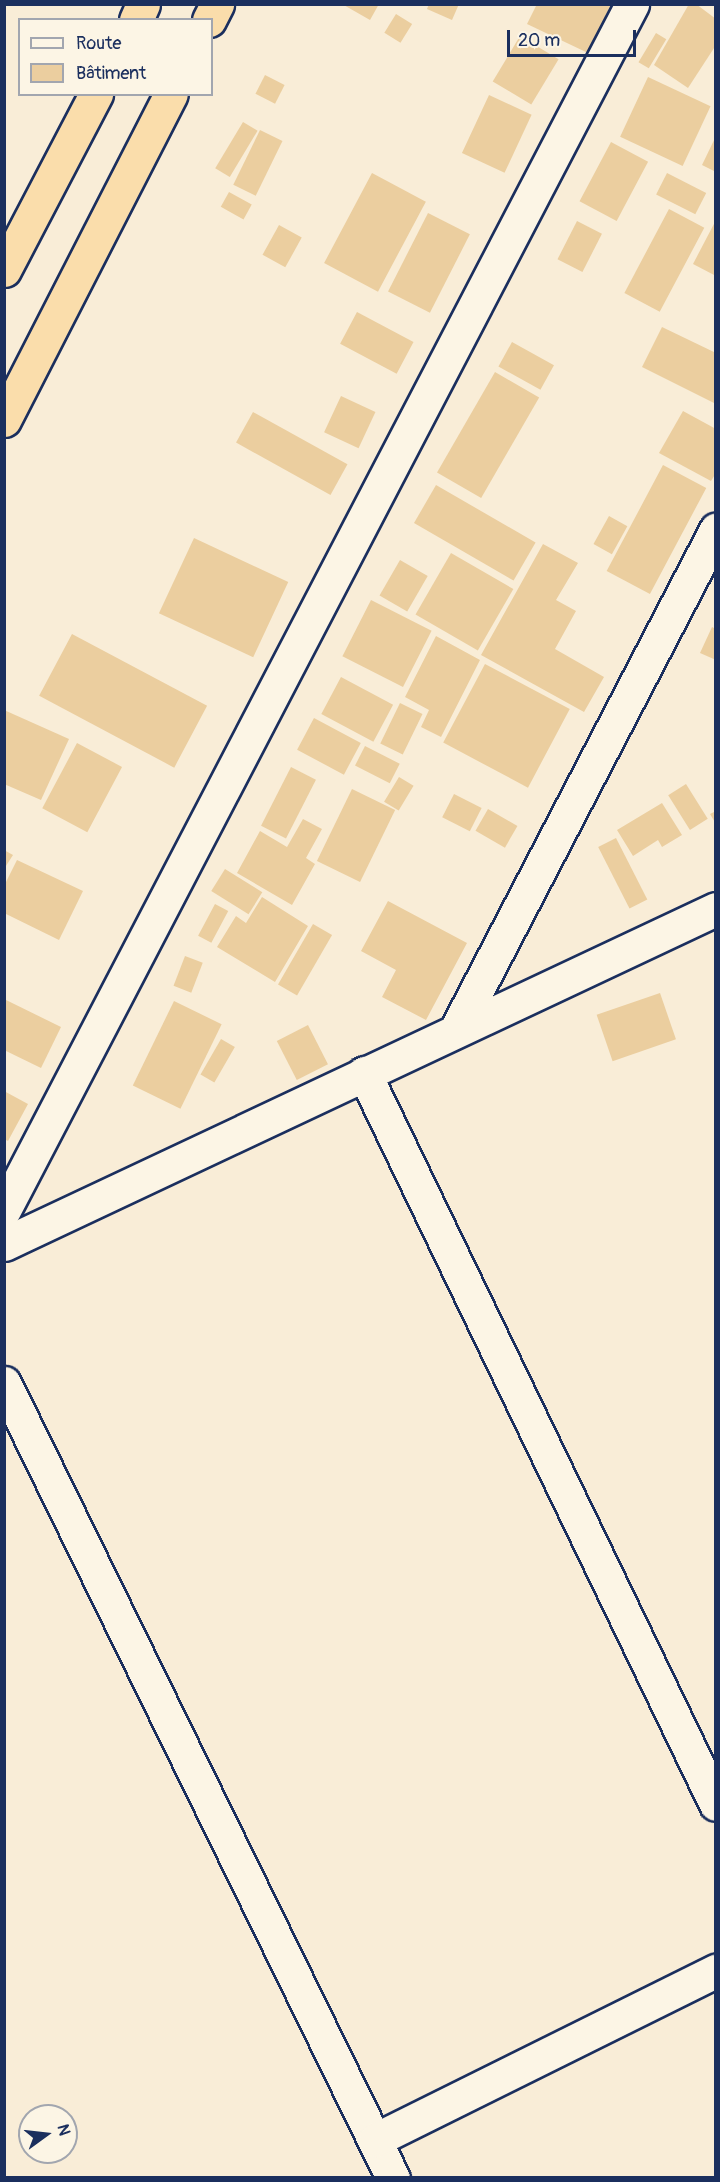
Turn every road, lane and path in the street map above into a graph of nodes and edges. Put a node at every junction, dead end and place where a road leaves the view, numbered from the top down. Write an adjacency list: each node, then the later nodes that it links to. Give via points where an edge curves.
1 (143, 4): 4 (highway)
2 (217, 4): 5 (highway)
3 (632, 4): 14 (street)
4 (137, 18)
5 (210, 18)
6 (95, 96): 8 (highway)
7 (170, 96): 9 (highway)
8 (4, 270)
9 (4, 420)
10 (716, 530): 12 (street)
11 (716, 909): 12 (street)
12 (456, 1030): 13 (street)
13 (364, 1073): 15 (street); 17 (street)
14 (4, 1210)
15 (4, 1244)
16 (4, 1383): 19 (street)
17 (716, 1804)
18 (716, 1971): 19 (street)
19 (375, 2140): 20 (street)
20 (393, 2178)

